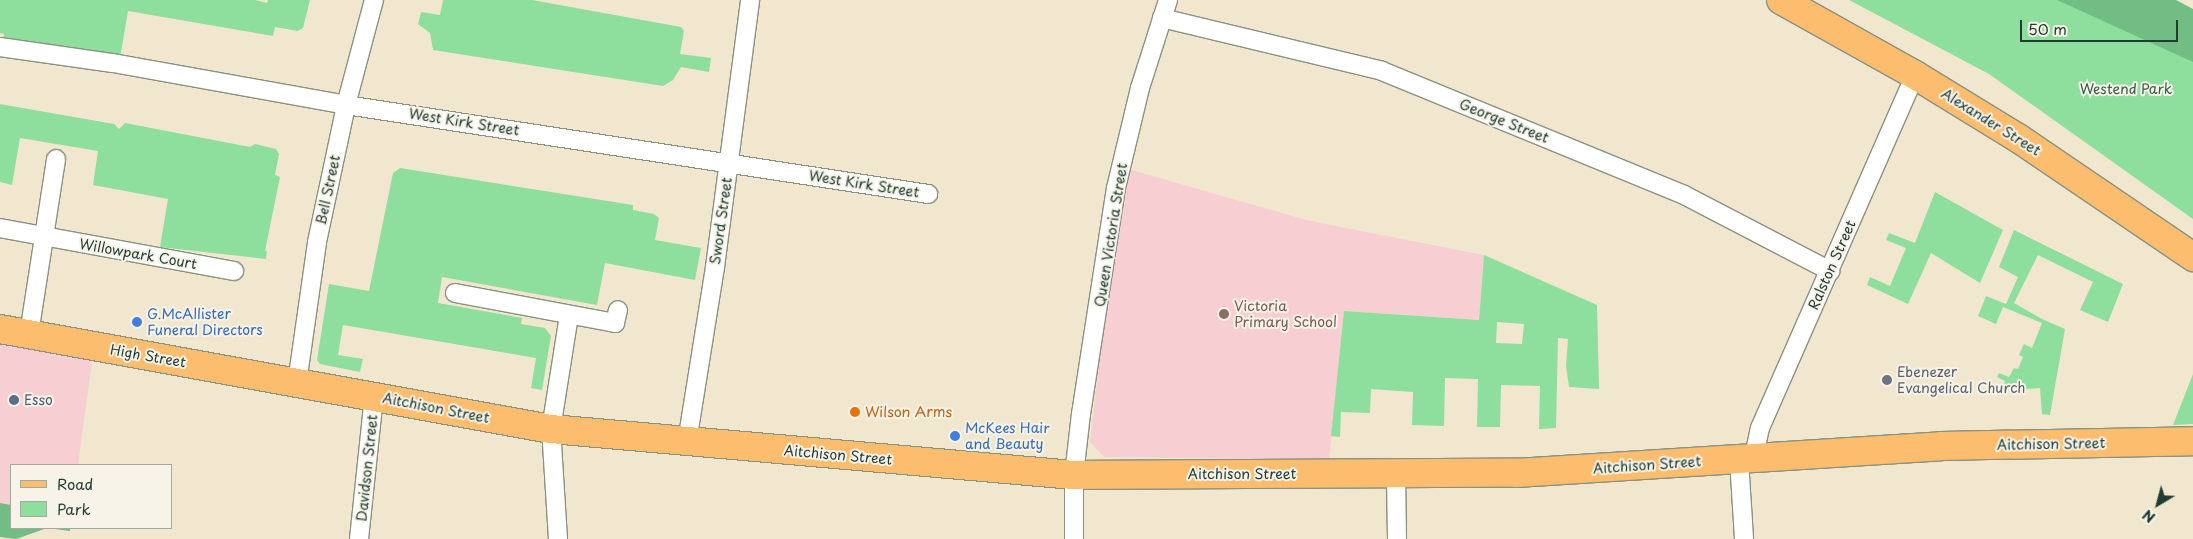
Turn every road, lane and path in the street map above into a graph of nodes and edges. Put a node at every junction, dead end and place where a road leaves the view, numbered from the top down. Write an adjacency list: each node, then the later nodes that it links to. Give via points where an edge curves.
1 (374, 0): 8 (street, Bell Street)
2 (750, 0): 10 (street, Sword Street)
3 (1168, 0): 5 (street, Queen Victoria Street)
4 (1781, 0): 7 (main road, Alexander Street)
5 (1162, 18): 16 (street, George Street, via 1382,71 1684,194); 29 (street, Queen Victoria Street, via 1140,88 1116,188)
6 (0, 47): 8 (street, West Kirk Street, via 113,63)
7 (1915, 75): 14 (main road, Alexander Street, via 2018,138); 16 (street, Ralston Street)
8 (346, 104): 10 (street, West Kirk Street); 22 (street, Bell Street, via 317,242)
9 (56, 159): 13 (street)
10 (729, 163): 11 (street, West Kirk Street); 26 (street, Sword Street)
11 (928, 194)
12 (0, 228): 13 (street, Willowpark Court)
13 (42, 237): 15 (street, Willowpark Court); 21 (street)
14 (2193, 258)
15 (234, 271)
16 (1830, 271): 27 (street, Ralston Street)
17 (455, 293): 19 (street)
18 (618, 310): 19 (street, via 615,323)
19 (569, 315): 24 (street)
20 (0, 328): 21 (main road, High Street)
21 (28, 334): 22 (main road, High Street)
22 (297, 383): 23 (main road, Aitchison Street)
23 (374, 396): 24 (main road, Aitchison Street); 30 (street, Davidson Street)
24 (552, 429): 26 (main road, Aitchison Street); 31 (street)
25 (2193, 441): 27 (main road, Aitchison Street, via 1941,446)
26 (687, 442): 29 (main road, Aitchison Street)
27 (1746, 458): 28 (main road, Aitchison Street, via 1516,473); 34 (street, Ralston Street)
28 (1396, 474): 29 (main road, Aitchison Street); 33 (street)
29 (1074, 475): 32 (street, Queen Victoria Street)
30 (359, 539)
31 (558, 539)
32 (1074, 539)
33 (1397, 539)
34 (1744, 539)

